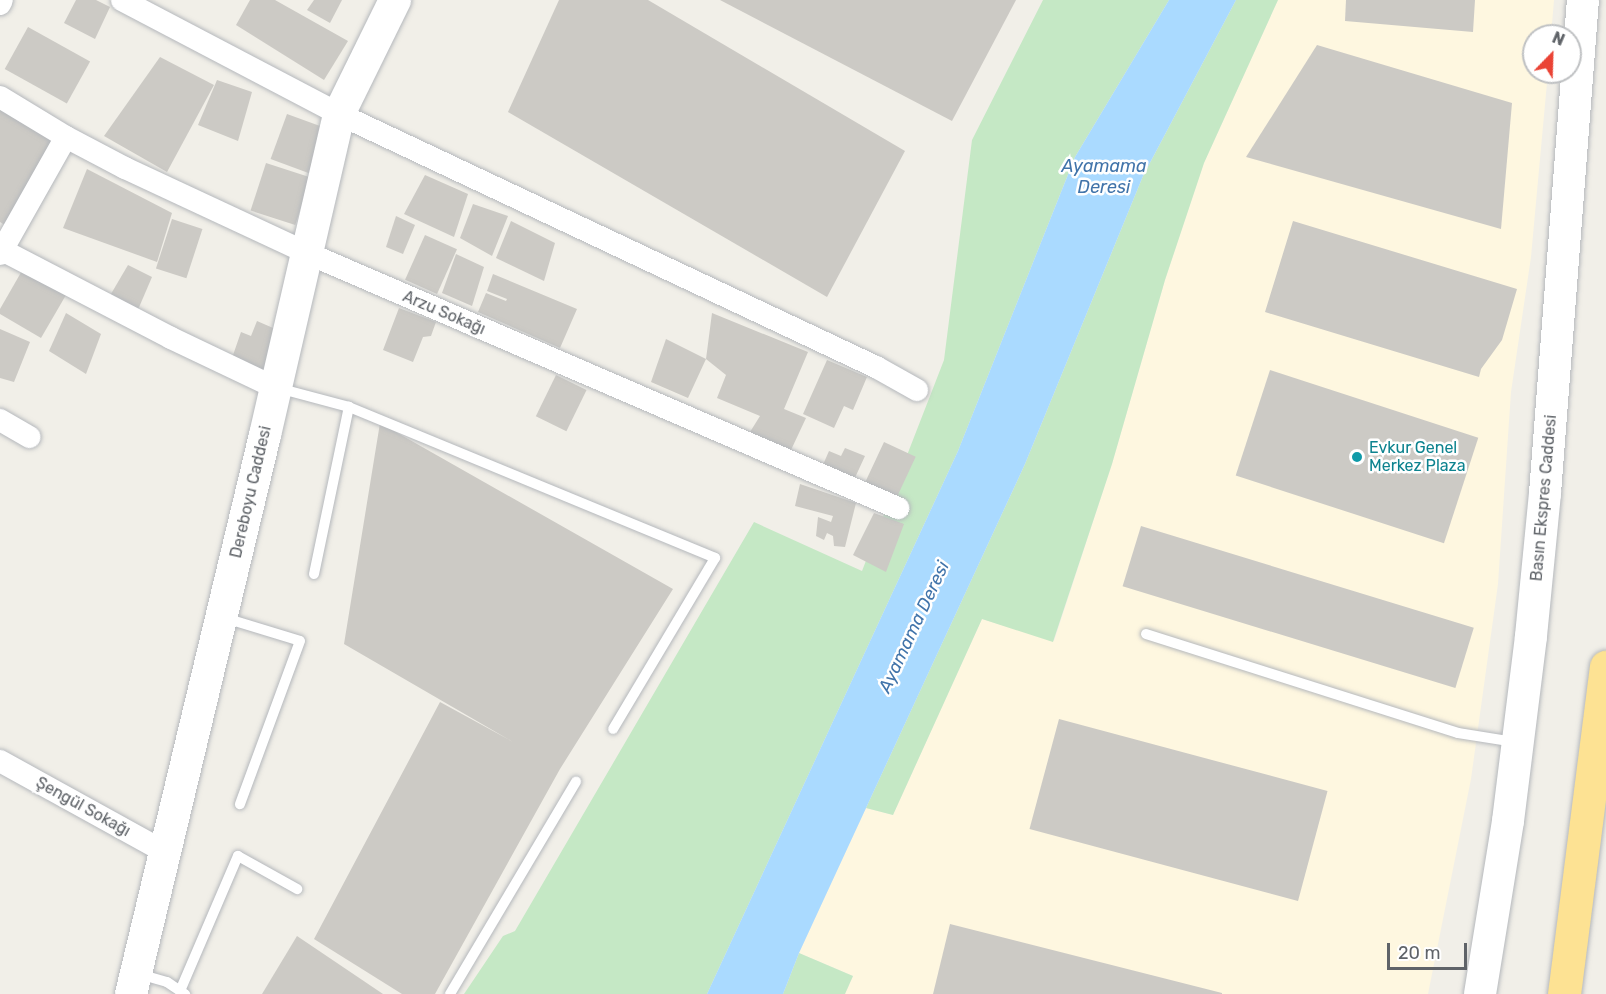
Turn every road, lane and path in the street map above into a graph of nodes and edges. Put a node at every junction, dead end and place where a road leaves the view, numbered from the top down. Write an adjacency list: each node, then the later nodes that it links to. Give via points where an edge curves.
1 (2, 0): 5 (street)
2 (122, 0): 7 (street)
3 (1583, 0): 22 (main road, Basın Ekspres Caddesi, via 1545,493)
4 (391, 2): 7 (main road, Dereboyu Caddesi)
5 (0, 4)
6 (0, 97): 8 (street, Arzu Sokağı)
7 (339, 114): 10 (main road, Dereboyu Caddesi); 12 (street, via 876,367)
8 (66, 137): 9 (street); 10 (street, Arzu Sokağı)
9 (1, 251): 11 (street)
10 (307, 254): 11 (main road, Dereboyu Caddesi); 16 (street, Arzu Sokağı)
11 (276, 388): 13 (lane); 18 (main road, Dereboyu Caddesi)
12 (917, 390)
13 (349, 407): 17 (lane); 21 (lane, via 715,558)
14 (0, 420): 15 (street)
15 (29, 437)
16 (898, 508)
17 (314, 574)
18 (221, 617): 25 (lane, via 300,641); 26 (main road, Dereboyu Caddesi)
19 (1146, 634): 22 (lane, via 1458,733)
20 (1606, 667): 32 (highway)
21 (613, 729)
22 (1518, 742): 31 (main road, Basın Ekspres Caddesi)
23 (0, 761): 26 (street, Şengül Sokağı)
24 (576, 782): 30 (lane)
25 (240, 804)
26 (165, 852): 28 (main road, Dereboyu Caddesi)
27 (297, 889): 29 (lane, via 238,856)
28 (133, 984): 29 (lane, via 166,982)
29 (182, 992)
30 (450, 994)
31 (1480, 994)
32 (1564, 994)

